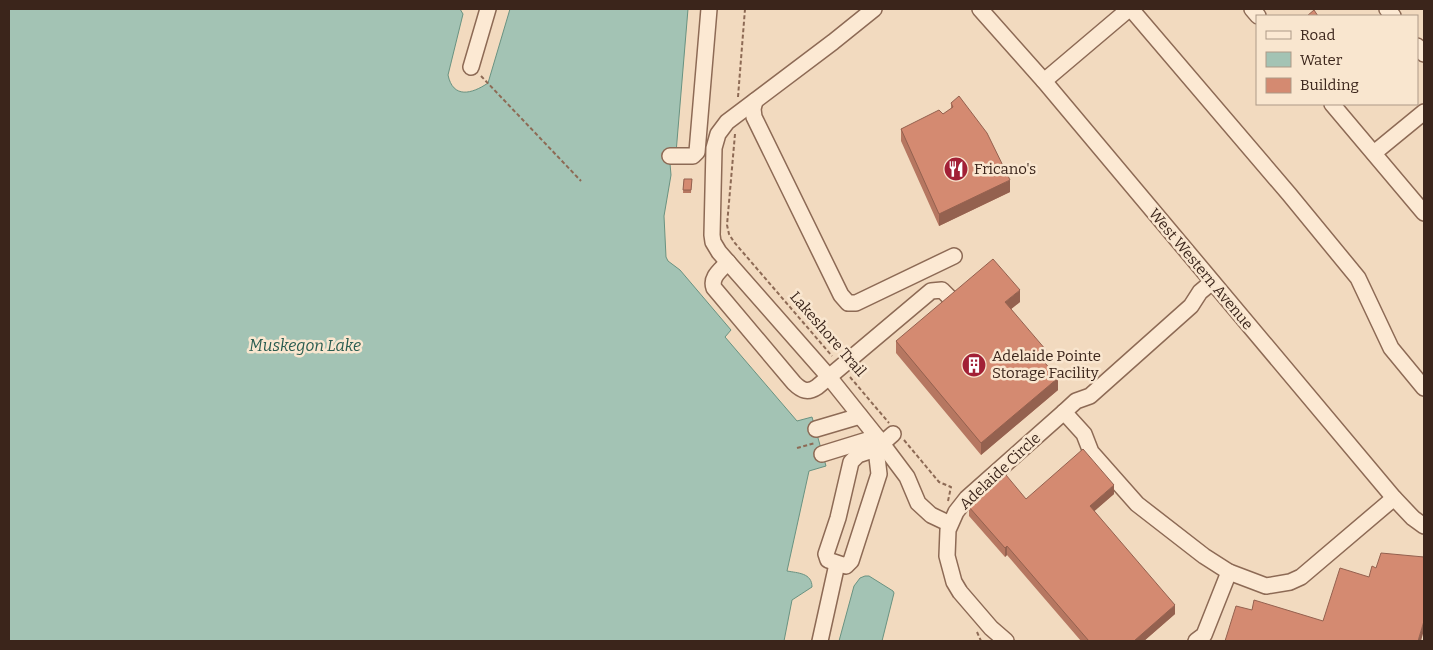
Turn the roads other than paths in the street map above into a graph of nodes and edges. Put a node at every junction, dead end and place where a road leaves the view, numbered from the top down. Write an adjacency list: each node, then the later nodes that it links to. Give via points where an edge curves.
1 (488, 9): 6 (street)
2 (709, 9): 12 (street, via 697,152 694,156)
3 (874, 9): 8 (street)
4 (980, 9): 7 (street, West Western Avenue)
5 (1130, 9): 7 (street); 21 (street, via 1358,278 1391,348)
6 (471, 66)
7 (1044, 81): 16 (street, West Western Avenue)
8 (755, 101): 14 (street, via 754,117 841,295 848,303 856,303); 15 (street, via 721,129 714,148 712,235 715,247)
9 (1333, 105): 11 (street)
10 (1424, 112): 11 (street)
11 (1374, 154): 13 (street)
12 (670, 156)
13 (1424, 213)
14 (954, 256)
15 (728, 262): 20 (street); 20 (street, via 713,278 714,288 794,383 801,389 811,390)
16 (1212, 282): 22 (street, Adelaide Circle, via 1184,313 1090,396 1076,401); 25 (street, West Western Avenue)
17 (955, 303): 18 (street, via 944,291 934,289)
18 (897, 318): 19 (street); 20 (street)
19 (908, 331)
20 (829, 377): 23 (street)
21 (1424, 388)
22 (1064, 412): 26 (street, Adelaide Circle, via 966,498); 29 (street, via 1084,434 1092,452 1137,504)
23 (860, 416): 24 (street); 24 (street, via 819,442)
24 (887, 438): 26 (street, via 918,502 927,512); 28 (street, via 851,561 846,566); 28 (street, via 858,455 849,467 826,554 828,560)
25 (1394, 498): 27 (street, West Western Avenue); 29 (street, via 1296,580 1266,586)
26 (946, 523): 30 (street, Adelaide Circle, via 948,564 954,582)
27 (1424, 526)
28 (837, 564): 31 (street)
29 (1229, 572): 33 (street, via 1204,635)
30 (994, 635): 32 (street, Adelaide Circle)
31 (820, 641)
32 (1006, 641)
33 (1196, 641)

